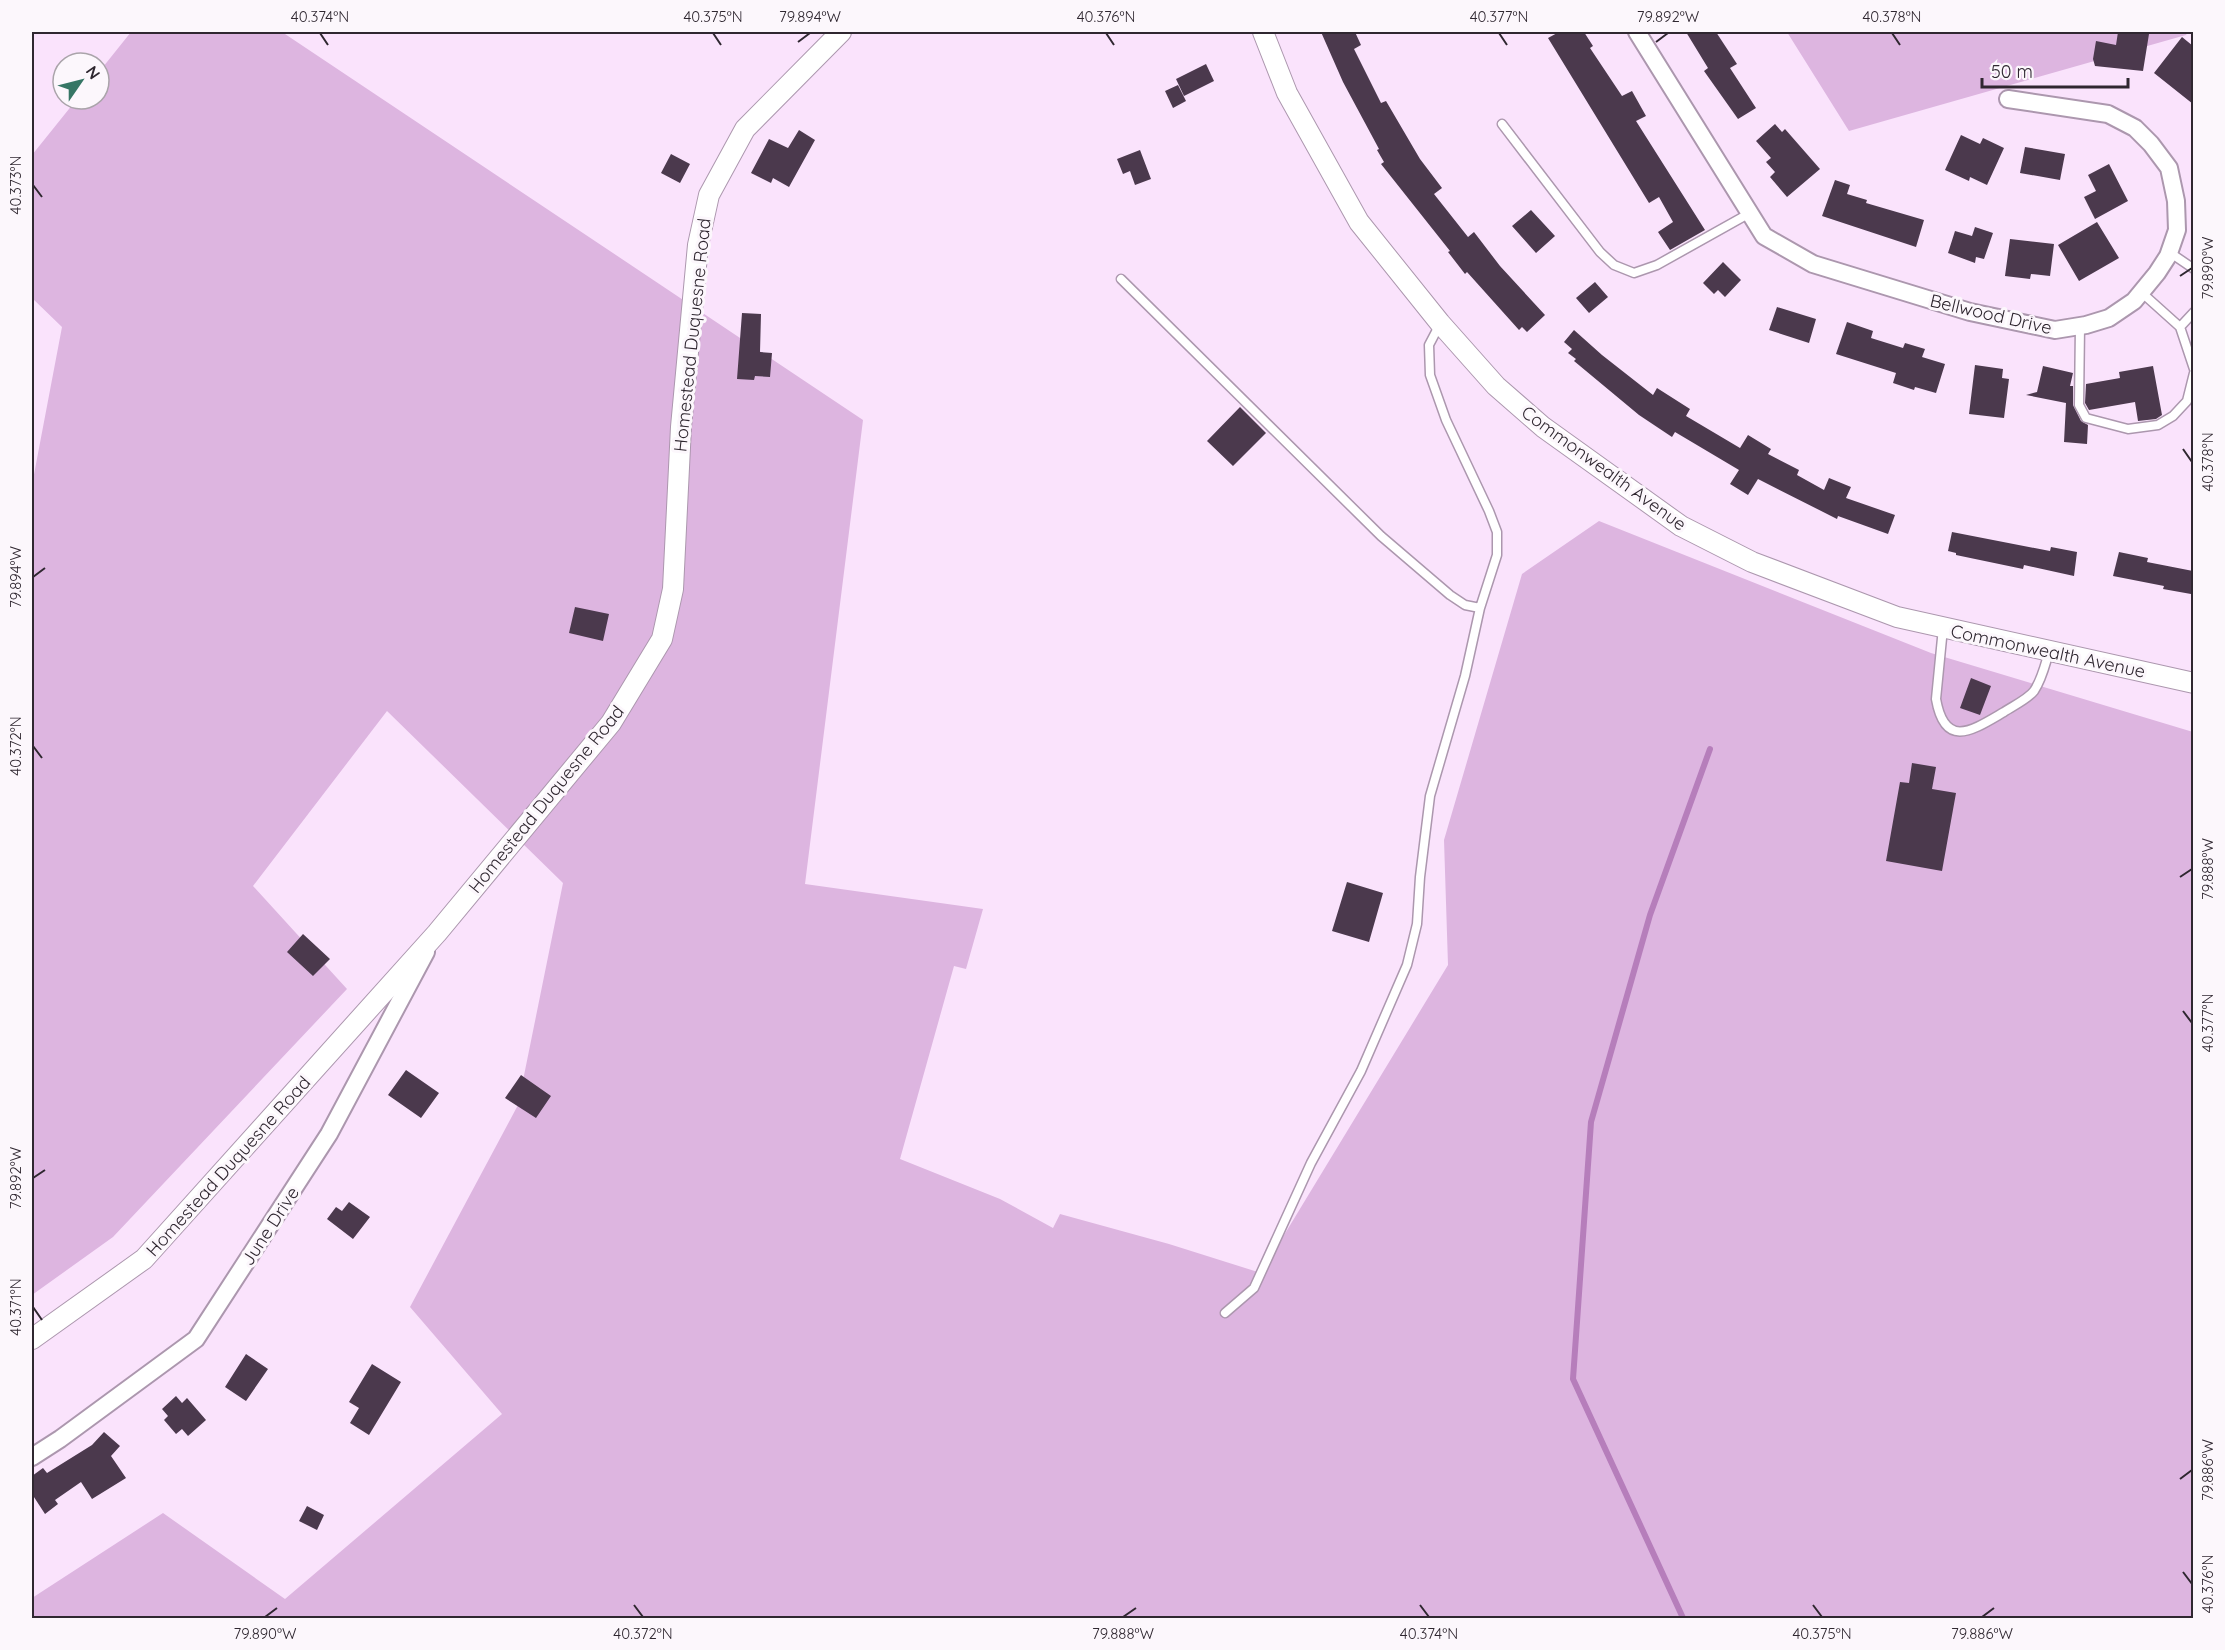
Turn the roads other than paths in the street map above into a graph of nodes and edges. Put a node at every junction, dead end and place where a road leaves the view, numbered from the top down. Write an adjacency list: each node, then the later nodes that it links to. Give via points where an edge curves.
1 (841, 32): 20 (street, Homestead Duquesne Road, via 745,129 709,195 698,245 681,427 673,589 662,639 611,723)
2 (1263, 32): 12 (street, Commonwealth Avenue, via 1287,93 1359,222)
3 (1637, 32): 6 (street, Bellwood Drive)
4 (2008, 99): 7 (street, Bellwood Drive, via 2108,114 2135,128 2169,168 2176,201 2176,230)
5 (1502, 124): 6 (lane, via 1600,252 1614,265 1634,273 1657,265)
6 (1750, 213): 13 (street, Bellwood Drive, via 1764,236 1813,264 1970,312 2055,330)
7 (2169, 252): 8 (lane); 10 (street, Bellwood Drive)
8 (2193, 269)
9 (1120, 279): 16 (lane, via 1381,536 1450,595 1465,605)
10 (2141, 292): 13 (street, Bellwood Drive, via 2109,318); 14 (lane)
11 (2193, 312): 14 (lane)
12 (1440, 323): 16 (lane, via 1429,345 1430,375 1497,532 1497,555); 17 (street, Commonwealth Avenue, via 1496,386 1544,427 1681,526 1752,562 1821,590 1898,618)
13 (2080, 326): 15 (lane, via 2079,405 2086,418 2128,429 2158,425 2187,401)
14 (2180, 327): 15 (lane)
15 (2193, 371)
16 (1480, 608): 21 (lane, via 1430,796 1418,924 1407,965 1361,1071 1311,1163 1254,1287)
17 (1943, 628): 18 (street, Commonwealth Avenue); 18 (lane, via 1936,699 1947,727 1959,732 1975,729 2033,693)
18 (2049, 652): 19 (street, Commonwealth Avenue)
19 (2193, 683)
20 (437, 933): 22 (street, Homestead Duquesne Road, via 144,1259); 23 (street, June Drive, via 329,1134 196,1339)
21 (1225, 1313)
22 (32, 1339)
23 (32, 1457)

